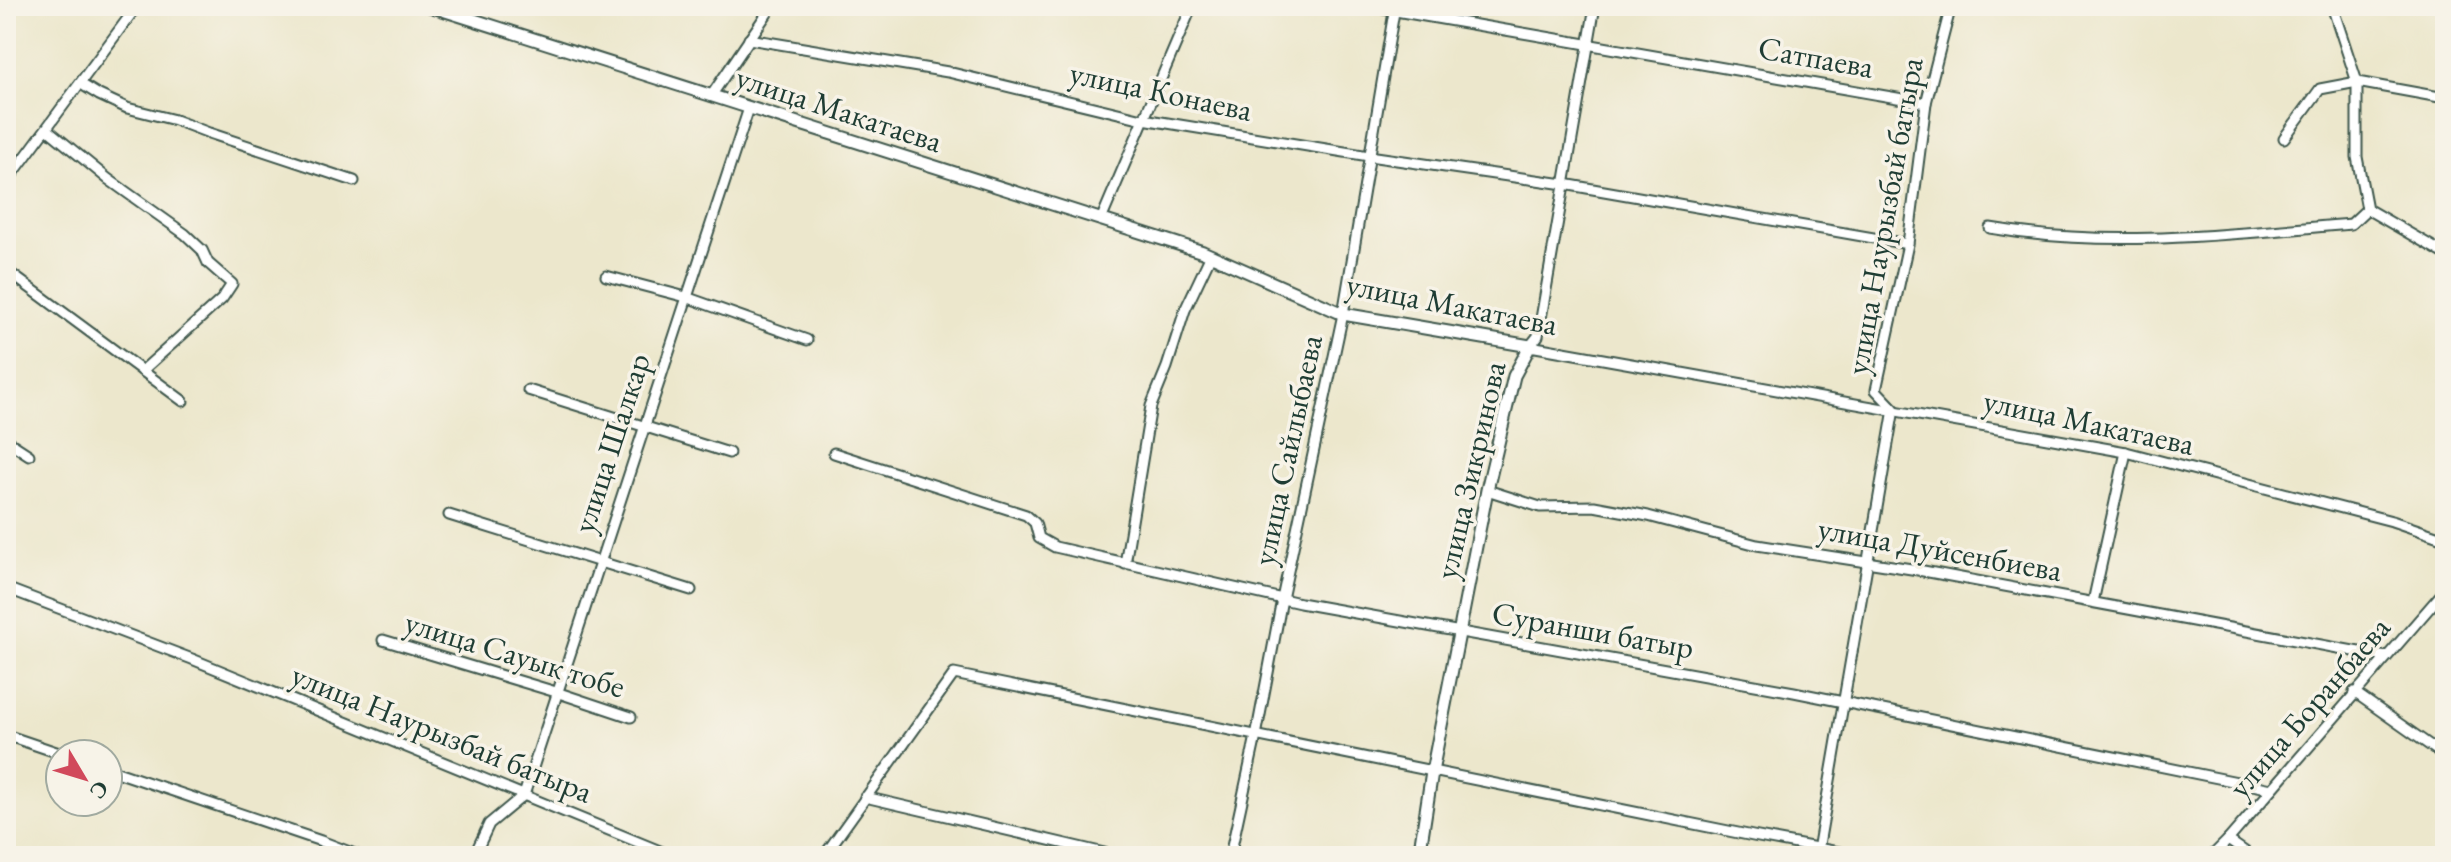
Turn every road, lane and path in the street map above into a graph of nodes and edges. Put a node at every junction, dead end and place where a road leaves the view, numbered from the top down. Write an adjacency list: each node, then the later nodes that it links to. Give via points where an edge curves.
1 (137, 6): 13 (street)
2 (430, 6): 14 (street, улица Макатаева)
3 (772, 6): 10 (street)
4 (1192, 6): 18 (street)
5 (1367, 6): 9 (street, Сатпаева)
6 (1595, 6): 11 (street, улица Зикринова)
7 (1951, 6): 16 (street, улица Наурызбай батыра)
8 (2332, 6): 12 (street)
9 (1394, 8): 11 (street, Сатпаева); 21 (street, улица Сайлыбаева)
10 (749, 39): 14 (street); 18 (street, улица Конаева, via 948,72)
11 (1589, 43): 16 (street, Сатпаева); 24 (street, улица Зикринова)
12 (2357, 82): 15 (street); 20 (street, via 2320,89); 25 (street, via 2357,157)
13 (81, 84): 19 (street); 22 (street, via 127,108)
14 (711, 96): 17 (street, улица Макатаева)
15 (2445, 98)
16 (1926, 103): 28 (street, улица Наурызбай батыра)
17 (749, 108): 26 (street, улица Макатаева); 33 (street, улица Шалкар)
18 (1143, 119): 21 (street, улица Конаева); 26 (street)
19 (47, 129): 23 (street); 37 (street, via 185,234 232,284)
20 (2284, 138)
21 (1369, 156): 24 (street, улица Конаева); 34 (street, улица Сайлыбаева)
22 (354, 181)
23 (6, 183)
24 (1564, 184): 28 (street, улица Конаева); 36 (street, улица Зикринова, via 1538,336)
25 (2367, 209): 27 (street, via 2351,224 2161,239 2037,236); 29 (street)
26 (1101, 220): 30 (street, улица Макатаева)
27 (1990, 228)
28 (1908, 244): 40 (street, улица Наурызбай батыра, via 1876,390)
29 (2445, 254)
30 (1211, 255): 34 (street, улица Макатаева); 52 (street, via 1151,406)
31 (6, 270): 37 (street)
32 (606, 276): 33 (street)
33 (686, 297): 35 (street); 41 (street, улица Шалкар)
34 (1343, 314): 36 (street, улица Макатаева); 56 (street, улица Сайлыбаева)
35 (807, 340)
36 (1530, 346): 40 (street, улица Макатаева); 47 (street, улица Зикринова, via 1514,376)
37 (142, 371): 39 (street)
38 (528, 390): 41 (street)
39 (183, 401)
40 (1894, 409): 43 (street, улица Макатаева); 51 (street, улица Наурызбай батыра)
41 (644, 426): 44 (street); 50 (street, улица Шалкар)
42 (6, 440): 46 (street)
43 (2126, 452): 49 (street, улица Макатаева); 57 (street)
44 (729, 453)
45 (834, 453): 52 (street, Суранши батыр, via 1014,510 1031,518 1047,544)
46 (29, 455)
47 (1487, 490): 51 (street, улица Дуйсенбиева, via 1540,507 1594,506 1757,545); 58 (street, улица Зикринова)
48 (449, 515): 50 (street)
49 (2445, 539)
50 (599, 561): 54 (street); 61 (street, улица Шалкар)
51 (1868, 562): 57 (street, улица Дуйсенбиева); 63 (street, улица Наурызбай батыра)
52 (1125, 564): 56 (street, Суранши батыр)
53 (6, 588): 72 (street, улица Наурызбай батыра)
54 (691, 590)
55 (2445, 590): 60 (street, улица Боранбаева)
56 (1282, 599): 58 (street, Суранши батыр); 66 (street, улица Сайлыбаева)
57 (2093, 602): 60 (street, улица Дуйсенбиева)
58 (1460, 632): 63 (street, Суранши батыр); 69 (street, улица Зикринова)
59 (383, 640): 61 (street, улица Сауык тобе)
60 (2386, 657): 62 (street, улица Боранбаева)
61 (556, 692): 64 (street, улица Сауык тобе); 72 (street, улица Шалкар)
62 (2354, 692): 68 (street); 71 (street, улица Боранбаева)
63 (1842, 702): 71 (street, Суранши батыр); 75 (street, улица Наурызбай батыра)
64 (631, 717)
65 (6, 735): 67 (street)
66 (1256, 736): 69 (street); 73 (street, via 954,674); 81 (street, улица Сайлыбаева)
67 (44, 748)
68 (2445, 756)
69 (1432, 772): 75 (street); 82 (street, улица Зикринова)
70 (124, 775): 76 (street)
71 (2272, 789): 74 (street, улица Боранбаева)
72 (524, 795): 77 (street, via 489,824); 78 (street, улица Наурызбай батыра)
73 (865, 797): 79 (street); 80 (street)
74 (2228, 840): 84 (street, улица Боранбаева); 85 (street)
75 (1818, 852): 83 (street)
76 (360, 856)
77 (474, 856)
78 (672, 856)
79 (824, 856)
80 (1117, 856)
81 (1230, 856)
82 (1419, 856)
83 (1860, 856)
84 (2212, 856)
85 (2251, 856)

